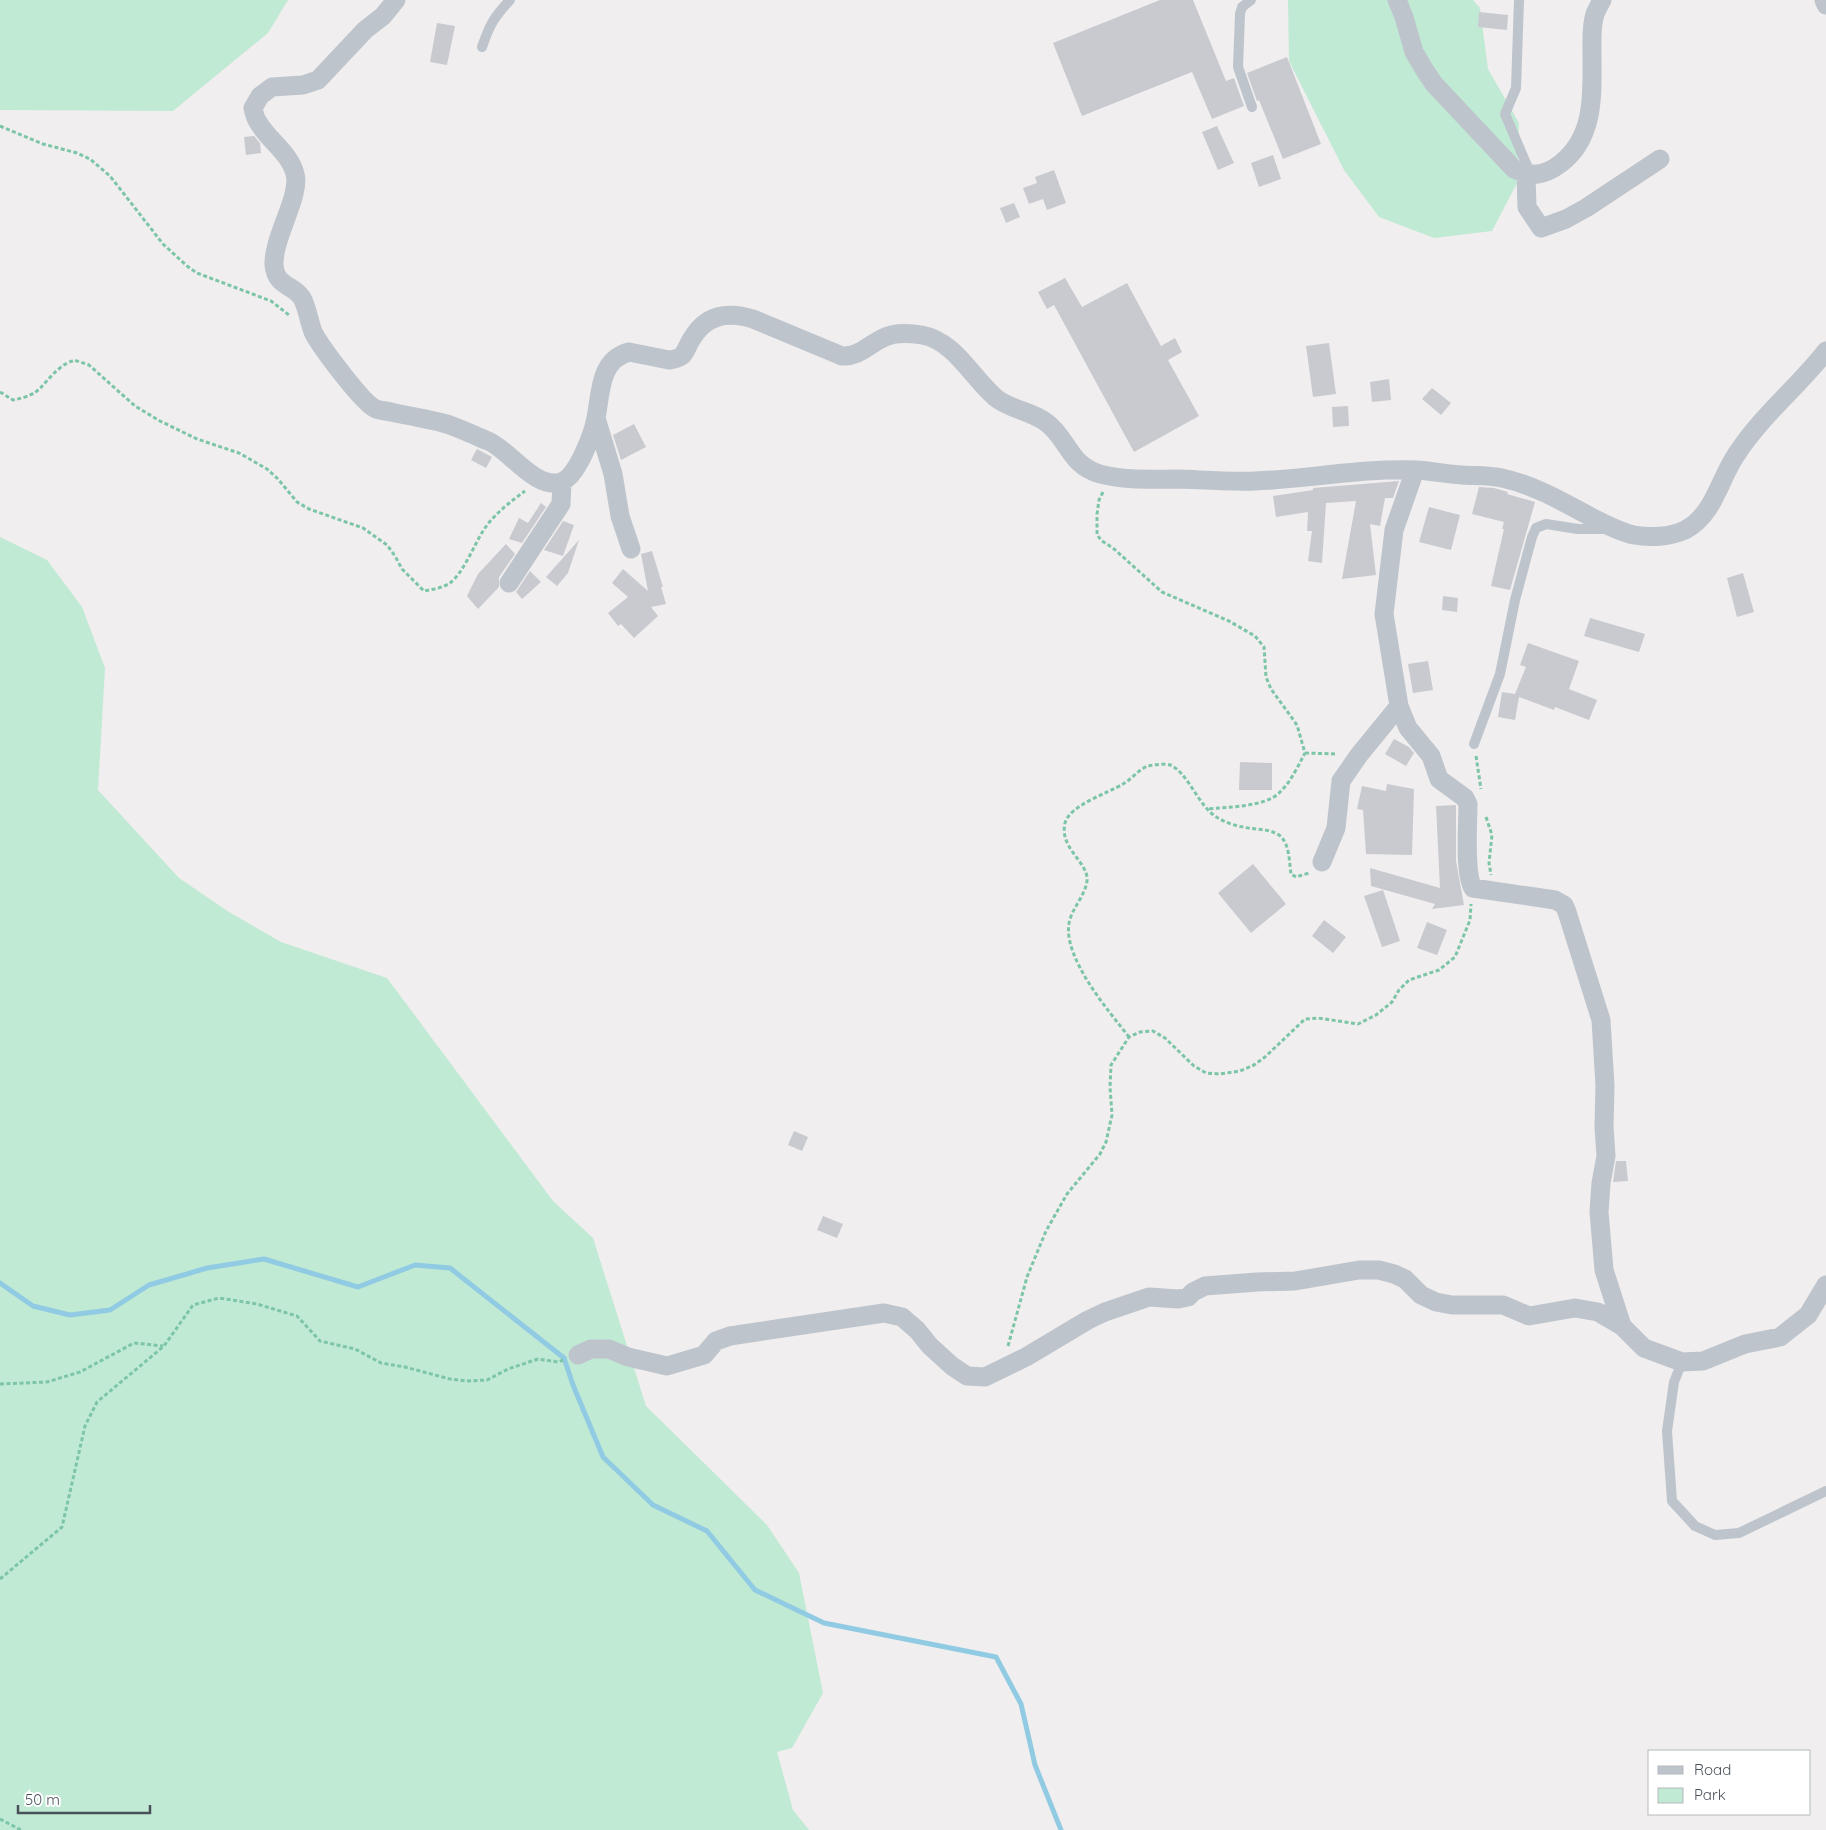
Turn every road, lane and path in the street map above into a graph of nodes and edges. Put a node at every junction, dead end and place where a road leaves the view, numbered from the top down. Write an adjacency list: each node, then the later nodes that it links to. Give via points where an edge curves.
1 (396, 0): 14 (street, via 318,80 304,85 272,87 260,96 253,108 256,121 296,174 296,188 279,235 274,262 280,282 301,297)
2 (510, 0): 9 (lane, via 498,12)
3 (1251, 0): 10 (lane, via 1242,7 1240,14 1238,67)
4 (1397, 0): 13 (street, via 1414,52 1434,84 1514,169)
5 (1520, 0): 13 (lane, via 1516,88 1505,114)
6 (1602, 0): 13 (street, via 1592,29 1592,101 1580,143 1552,170)
7 (1824, 0): 8 (street)
8 (1826, 5)
9 (482, 47)
10 (1252, 107)
11 (0, 126): 14 (path, via 90,159 110,176 163,244 187,266 197,273 271,301)
12 (1660, 159): 13 (street, via 1586,208 1541,228 1527,207)
13 (1529, 175)
14 (314, 333): 20 (street, via 358,394 375,409 444,423 493,443)
15 (1826, 351): 22 (street, via 1772,408 1735,456 1713,501 1700,519 1684,530 1668,535 1635,536)
16 (0, 392): 20 (path, via 13,400 26,398 40,390 61,367 74,360 88,365 135,406 160,421 197,439 239,453 267,470 297,502 363,528 387,545 402,569 424,591 450,583 493,518)
17 (596, 418): 19 (street, via 602,381 611,362 629,352 676,359 687,350 699,329 711,320 738,314 842,356 857,354 889,335 926,336 944,345 998,400 1046,422 1086,469); 21 (street, via 577,469); 23 (street)
18 (1415, 470): 19 (street, via 1254,481); 22 (street, via 1503,478 1539,490); 25 (street, via 1394,530 1384,614)
19 (1123, 477): 27 (path, via 1105,488 1099,500 1097,535 1162,592 1255,636 1264,648 1266,677 1271,689 1297,725)
20 (539, 480): 21 (street)
21 (562, 482): 24 (street, via 560,504)
22 (1616, 529): 26 (lane, via 1578,529 1546,524 1536,528 1515,600 1500,674)
23 (631, 549)
24 (509, 583)
25 (1399, 706): 28 (street); 31 (street, via 1408,728 1431,756 1440,779 1468,804 1468,868)
26 (1474, 744)
27 (1306, 753): 28 (path); 29 (path, via 1278,795 1264,802)
28 (1359, 755): 30 (street, via 1341,781 1336,828)
29 (1207, 809): 30 (path, via 1217,818 1280,836 1287,845 1290,874 1296,877 1309,873); 32 (path, via 1180,773 1170,765 1151,765 1085,803 1066,821 1066,842 1086,873 1087,881 1069,924 1070,945 1093,991)
30 (1322, 862)
31 (1472, 888): 32 (path, via 1470,920 1454,957 1439,970 1409,980 1376,1015 1358,1024 1305,1019 1254,1065 1220,1074 1206,1073 1194,1066 1153,1031); 34 (street, via 1555,900 1568,912 1601,1020 1606,1156 1599,1212 1604,1270)
32 (1129, 1037): 39 (path, via 1112,1065 1112,1115 1106,1142 1067,1194 1046,1231 1027,1277)
33 (1826, 1284): 38 (street, via 1808,1315 1780,1337 1745,1344 1703,1361)
34 (1622, 1326): 38 (street, via 1644,1348); 39 (street, via 1598,1312 1575,1308 1529,1316 1503,1305 1436,1302 1394,1274 1358,1270 1295,1281 1205,1286 1188,1297 1178,1299 1148,1297 1096,1316)
35 (164, 1346): 37 (path, via 193,1305 219,1298 257,1304 297,1316 320,1341 355,1349 381,1363 450,1379 487,1380 538,1359); 40 (path, via 134,1344 80,1372 47,1382); 42 (path, via 97,1402 85,1426 62,1528)
36 (578, 1355): 39 (street, via 591,1349 609,1349 628,1358 667,1366 704,1355 716,1341 730,1336 884,1313 902,1317 952,1366 967,1376 985,1377)
37 (558, 1362)
38 (1682, 1362): 41 (lane, via 1674,1382 1667,1431 1672,1501 1695,1526 1715,1535 1739,1533)
39 (1004, 1367)
40 (0, 1384)
41 (1826, 1491)
42 (0, 1579)
43 (0, 1819): 44 (path)
44 (21, 1830)

